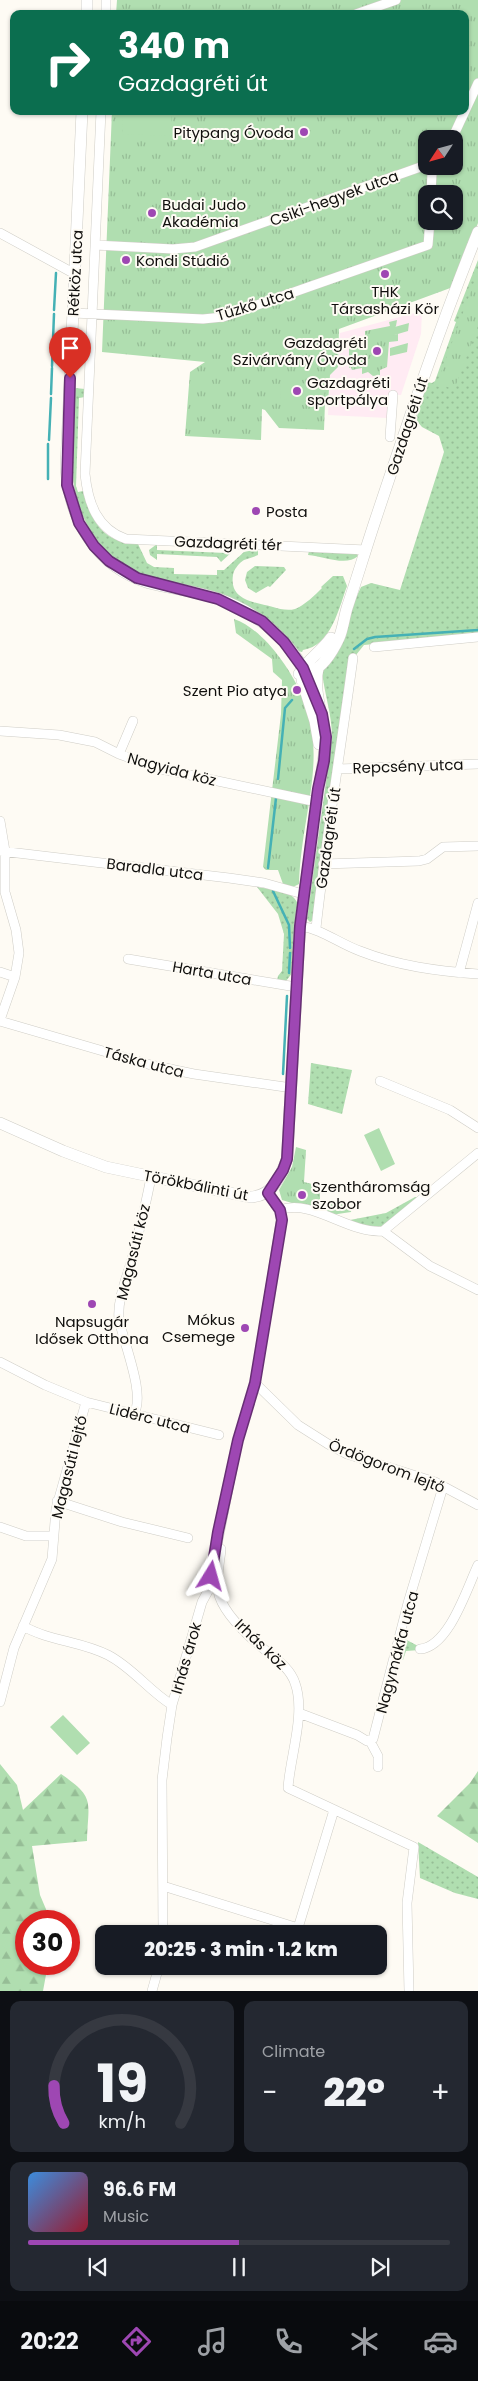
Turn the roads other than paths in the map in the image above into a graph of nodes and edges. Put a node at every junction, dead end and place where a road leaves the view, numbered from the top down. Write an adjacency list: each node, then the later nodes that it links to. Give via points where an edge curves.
1 (396, 0): 2 (street)
2 (367, 10)
3 (478, 83): 4 (street)
4 (469, 102)
5 (82, 115): 14 (street, Rétköz utca)
6 (101, 115): 13 (street, Rétköz utca)
7 (463, 115): 8 (street)
8 (456, 130)
9 (418, 168): 13 (street, Csiki-hegyek utca, via 195,247)
10 (429, 230): 16 (street, Tűzkő utca, via 428,245 222,316 203,319)
11 (478, 232): 20 (street, Gazdagréti út, via 428,362)
12 (0, 234): 14 (street)
13 (95, 245): 16 (street, Rétköz utca)
14 (75, 274): 15 (street, Rétköz utca)
15 (73, 313): 16 (street, Tűzkő utca); 21 (street, Rétköz utca, via 66,467 69,496 79,523 103,556 128,574)
16 (92, 314): 19 (street, Rétköz utca, via 86,474 89,497)
17 (393, 395): 18 (street)
18 (390, 437)
19 (97, 517): 20 (street, Gazdagréti tér, via 110,531 126,538)
20 (366, 550): 22 (street, Gazdagréti út)
21 (202, 595): 26 (street, Rétköz utca, via 225,602 262,621); 29 (street, Rétköz utca, via 264,630)
22 (343, 622): 24 (street, Gazdagréti út); 28 (street, Gazdagréti út, via 335,646)
23 (478, 637): 25 (street)
24 (330, 639): 26 (street, via 310,654); 29 (street, Gazdagréti út)
25 (374, 647)
26 (291, 651): 29 (street, Rétköz utca)
27 (353, 658): 35 (street, Gazdagréti út)
28 (318, 669): 29 (street); 30 (street, Gazdagréti út, via 316,684)
29 (303, 672): 30 (street, Gazdagréti út); 36 (street, Gazdagréti út, via 317,729)
30 (322, 714): 36 (street, Gazdagréti út, via 326,748)
31 (133, 721): 33 (street)
32 (0, 732): 33 (street, Nagyida köz, via 84,739)
33 (119, 754): 37 (street, Nagyida köz, via 142,764 199,779)
34 (478, 764): 35 (street, Repcsény utca)
35 (338, 769): 41 (street, Gazdagréti út)
36 (320, 777): 37 (street, Gazdagréti út)
37 (316, 802): 42 (street, Gazdagréti út)
38 (0, 821): 40 (street)
39 (478, 846): 41 (street, via 443,847 419,861)
40 (3, 851): 42 (street, Baradla utca, via 229,878); 50 (street, via 5,892 19,941)
41 (322, 864): 45 (street, Gazdagréti út)
42 (304, 894): 44 (street, Gazdagréti út)
43 (478, 903): 48 (street)
44 (300, 926): 45 (street); 51 (street, Gazdagréti út)
45 (316, 928): 48 (street, via 352,948 388,962)
46 (128, 959): 51 (street, Harta utca)
47 (0, 972): 50 (street)
48 (458, 973): 49 (street)
49 (478, 974)
50 (15, 976): 52 (street)
51 (296, 987): 54 (street, Gazdagréti út)
52 (0, 1021): 54 (street, Táska utca, via 151,1065)
53 (380, 1081): 56 (street, via 450,1110)
54 (292, 1088): 59 (street, Gazdagréti út, via 287,1159)
55 (0, 1123): 58 (street, Törökbálinti út, via 84,1160)
56 (478, 1128)
57 (478, 1153): 61 (street)
58 (151, 1177): 59 (street, Törökbálinti út, via 249,1197); 66 (street, Magasúti köz, via 119,1310 138,1393 138,1409)
59 (268, 1193): 60 (street, Törökbálinti út)
60 (280, 1210): 61 (street, via 296,1207 365,1231); 64 (street, Irhás árok, via 282,1220)
61 (383, 1231): 62 (street, via 430,1266)
62 (478, 1290)
63 (0, 1362): 65 (street, Lidérc utca)
64 (255, 1383): 68 (street, Ördögorom lejtő, via 298,1425 328,1444 347,1454); 72 (street, Irhás árok, via 238,1440)
65 (86, 1402): 66 (street, Lidérc utca); 69 (street, Magasúti lejtő)
66 (133, 1414): 67 (street, Lidérc utca)
67 (219, 1435)
68 (443, 1487): 70 (street, Ördögorom lejtő); 81 (street, Nagymákfa utca, via 408,1603 375,1735)
69 (57, 1501): 73 (street, Magasúti lejtő); 74 (street, via 122,1522)
70 (478, 1505)
71 (0, 1527): 73 (street, via 26,1536)
72 (218, 1532): 79 (street, Irhás árok, via 208,1591); 80 (street, Irhás köz, via 221,1538 218,1591 240,1626 290,1673 296,1686)
73 (54, 1536): 76 (street, Magasúti lejtő, via 52,1559)
74 (188, 1538)
75 (478, 1565): 77 (street, via 447,1631 431,1645)
76 (23, 1626): 78 (street, Magasúti lejtő); 79 (street, via 108,1655)
77 (420, 1649)
78 (0, 1702)
79 (172, 1705): 84 (street, Irhás árok, via 162,1780)
80 (299, 1713): 81 (street); 83 (street, Irhás köz, via 288,1788)
81 (370, 1741): 82 (street, via 378,1756)
82 (378, 1767)
83 (334, 1810): 84 (street, via 298,1928); 88 (street, via 414,1847 407,1902)
84 (163, 1886): 85 (street, Irhás árok)
85 (163, 1925)
86 (156, 1975): 87 (street)
87 (152, 1991)
88 (409, 1991)

